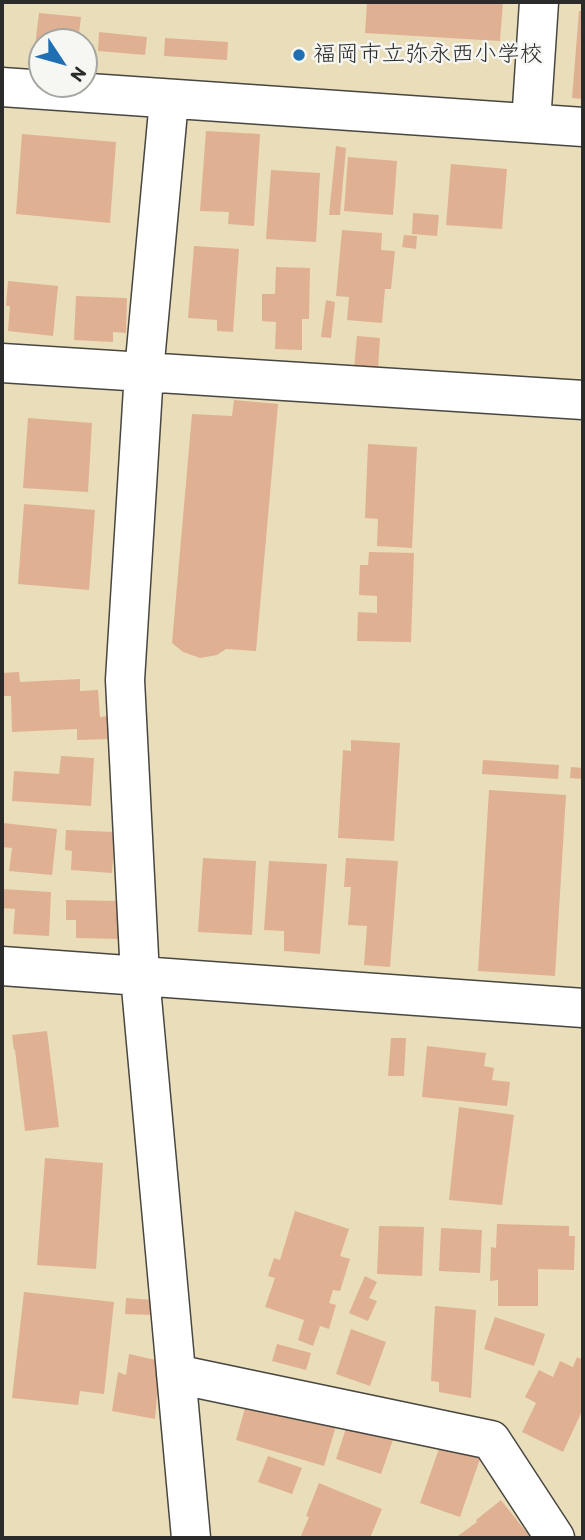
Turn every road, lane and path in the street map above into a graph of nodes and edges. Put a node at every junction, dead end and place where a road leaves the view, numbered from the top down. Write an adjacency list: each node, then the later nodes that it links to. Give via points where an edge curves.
1 (539, 2): 4 (street)
2 (2, 88): 3 (street)
3 (169, 100): 4 (street); 7 (street)
4 (531, 123): 5 (street)
5 (583, 127)
6 (2, 363): 7 (street)
7 (144, 372): 8 (street); 10 (street, via 125,680)
8 (583, 400)
9 (2, 966): 10 (street)
10 (140, 976): 11 (street); 12 (street)
11 (583, 1009)
12 (176, 1374): 13 (street); 14 (street, via 491,1440)
13 (191, 1538)
14 (555, 1538)

